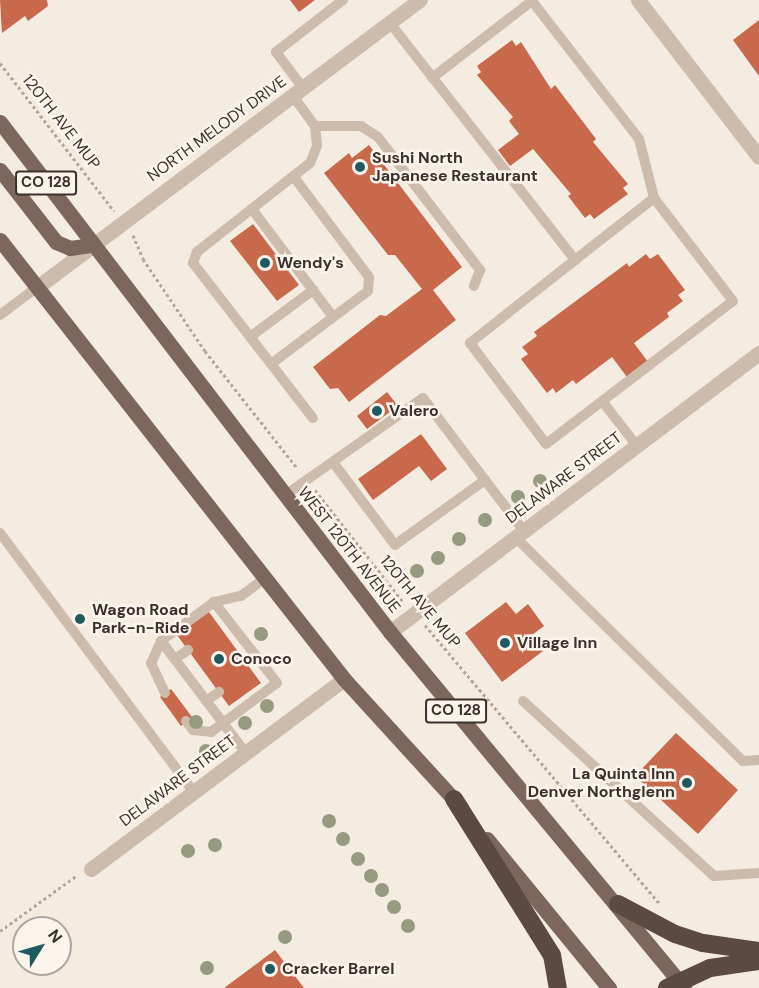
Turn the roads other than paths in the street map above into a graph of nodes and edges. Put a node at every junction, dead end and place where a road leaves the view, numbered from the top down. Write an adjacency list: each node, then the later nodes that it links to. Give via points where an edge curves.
1 (343, 0): 6 (lane, via 276,52)
2 (420, 0): 4 (street, NORTH MELODY DRIVE)
3 (638, 0): 9 (street)
4 (390, 23): 5 (lane); 6 (street, NORTH MELODY DRIVE)
5 (432, 78): 12 (lane, via 532,1 639,139); 16 (lane)
6 (298, 92): 8 (lane); 15 (street, NORTH MELODY DRIVE)
7 (0, 122): 15 (main road, WEST 120TH AVENUE / CO 128)
8 (315, 126): 11 (lane, via 316,146 310,164); 17 (lane, via 360,126 378,137 480,270)
9 (759, 157)
10 (0, 170): 15 (main road, via 56,242 69,248)
11 (294, 177): 13 (lane); 21 (lane, via 369,277 368,291)
12 (654, 198): 16 (lane); 25 (lane, via 733,301)
13 (252, 209): 19 (lane); 22 (lane, via 197,252 193,263)
14 (0, 240): 18 (main road)
15 (92, 245): 18 (street, NORTH MELODY DRIVE); 30 (main road, WEST 120TH AVENUE / CO 128)
16 (575, 260): 25 (lane, via 470,343 546,444)
17 (474, 286)
18 (36, 288): 20 (lane); 33 (main road)
19 (313, 290): 21 (lane); 22 (lane)
20 (0, 315)
21 (333, 317): 24 (lane)
22 (250, 337): 24 (lane)
23 (759, 353): 27 (street, DELAWARE STREET)
24 (271, 364): 26 (lane)
25 (602, 401): 27 (lane)
26 (313, 418)
27 (637, 446): 32 (street, DELAWARE STREET)
28 (333, 462): 29 (lane, via 423,398); 29 (lane, via 395,545); 30 (lane)
29 (485, 480): 32 (lane)
30 (284, 496): 35 (main road, WEST 120TH AVENUE / CO 128)
31 (0, 533): 48 (lane)
32 (520, 534): 35 (street, DELAWARE STREET); 47 (lane, via 743,761)
33 (265, 578): 34 (lane, via 241,596); 39 (main road)
34 (214, 602): 36 (lane); 45 (lane, via 224,623 255,665 277,683)
35 (390, 632): 52 (main road, WEST 120TH AVENUE / CO 128)
36 (161, 641): 38 (lane); 41 (lane, via 151,663)
37 (188, 650): 38 (lane)
38 (175, 659): 42 (lane)
39 (344, 679): 46 (street, DELAWARE STREET); 49 (main road)
40 (219, 692): 42 (lane)
41 (165, 693)
42 (206, 701): 45 (lane)
43 (523, 701): 51 (lane, via 714,876)
44 (186, 721): 45 (lane, via 193,730 211,732)
45 (224, 724): 46 (lane)
46 (245, 752): 48 (street, DELAWARE STREET)
47 (759, 760)
48 (194, 792): 50 (street, DELAWARE STREET)
49 (454, 799): 56 (highway, via 552,955); 57 (main road)
50 (91, 869)
51 (759, 873)
52 (618, 903): 53 (highway, via 675,934 703,943); 55 (main road, WEST 120TH AVENUE / CO 128)
53 (759, 951)
54 (759, 961): 55 (highway, via 710,968)
55 (677, 985)
56 (558, 988)
57 (609, 988)

